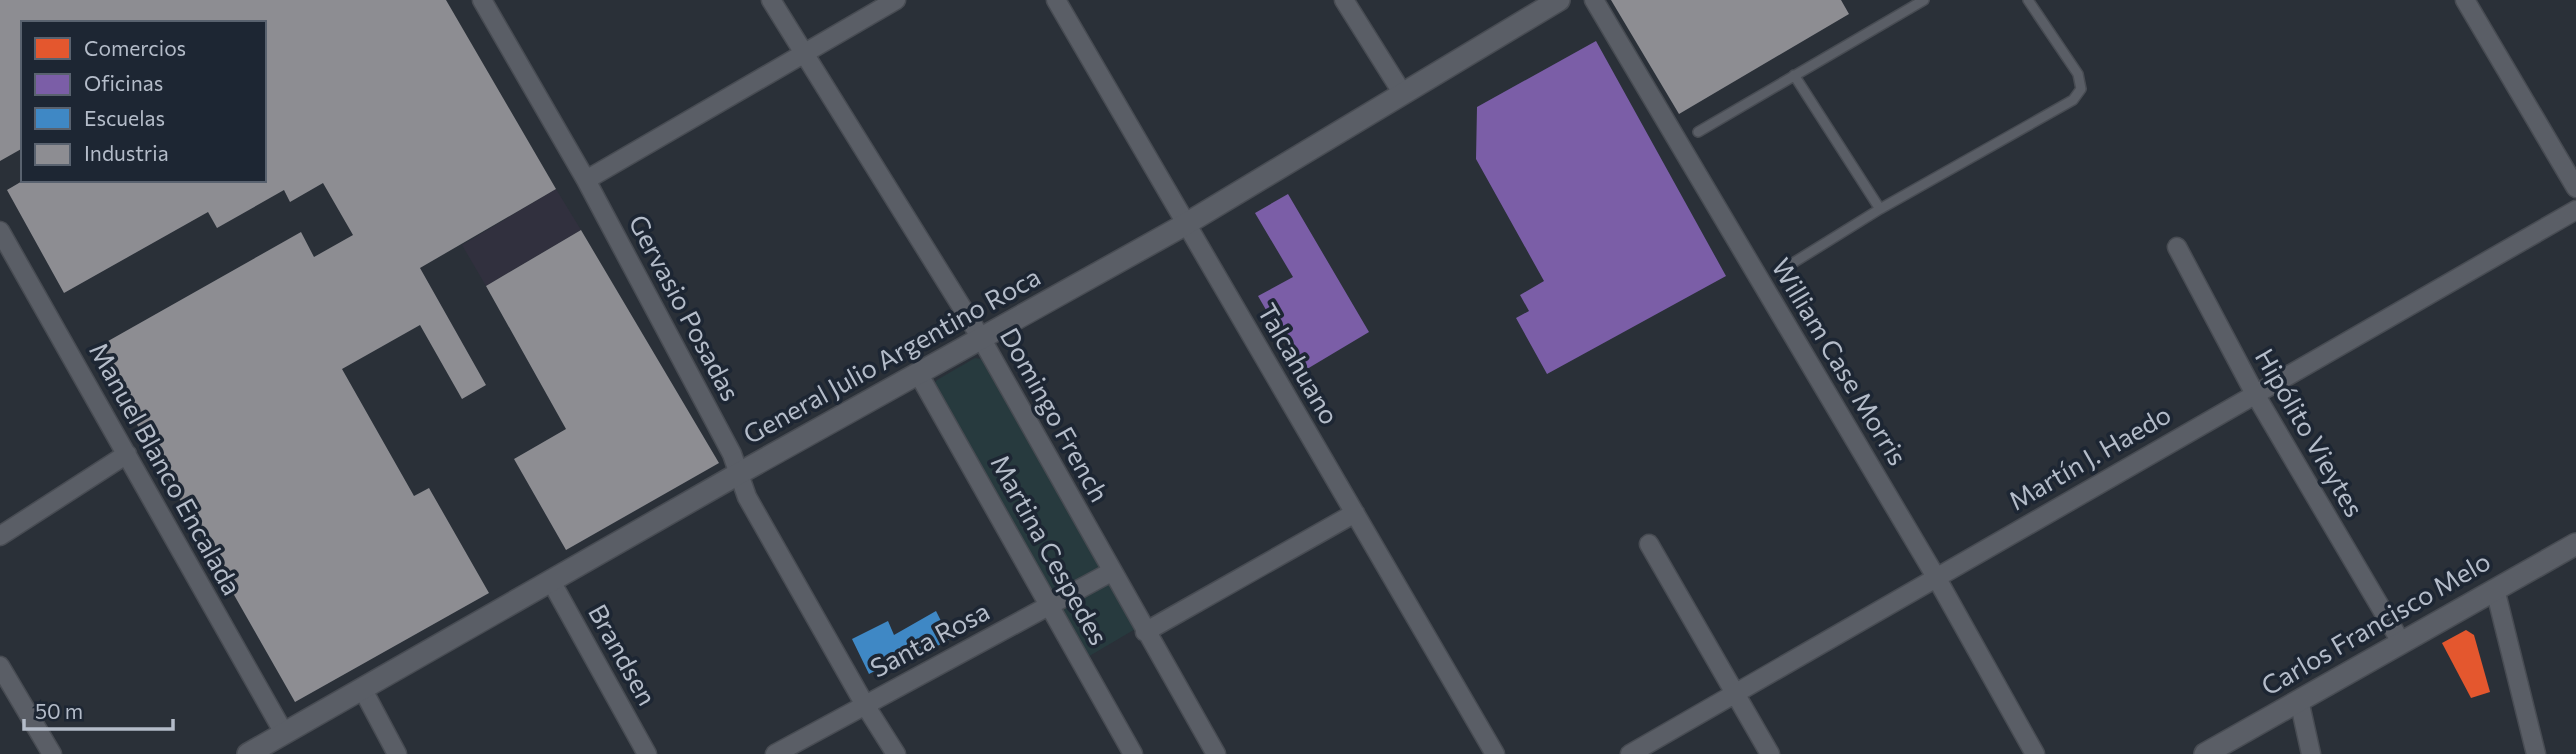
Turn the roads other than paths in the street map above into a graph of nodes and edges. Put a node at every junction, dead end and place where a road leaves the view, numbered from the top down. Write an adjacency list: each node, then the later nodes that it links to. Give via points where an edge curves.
1 (482, 0): 15 (street, Gervasio Posadas)
2 (771, 0): 11 (street, Domingo French)
3 (896, 0): 11 (street)
4 (1056, 0): 19 (street, Talcahuano)
5 (1344, 0): 13 (street)
6 (1559, 0): 13 (street, General Julio Argentino Roca)
7 (1594, 0): 33 (street, William Case Morris)
8 (1924, 0): 12 (lane)
9 (2028, 0): 17 (lane, via 2078,74 2081,89 2073,100)
10 (2465, 0): 16 (street)
11 (804, 53): 15 (street); 23 (street, Domingo French)
12 (1794, 75): 14 (lane); 17 (lane)
13 (1403, 94): 19 (street, General Julio Argentino Roca)
14 (1698, 132)
15 (586, 180): 27 (street, Gervasio Posadas, via 732,454)
16 (2576, 188)
17 (1880, 209): 22 (lane)
18 (2576, 210): 25 (street, Martín J. Haedo)
19 (1186, 224): 23 (street, General Julio Argentino Roca); 28 (street, Talcahuano)
20 (0, 231): 26 (street, Manuel Blanco Encalada)
21 (2177, 247): 25 (street, Hipólito Vieytes)
22 (1780, 271)
23 (981, 338): 24 (street, General Julio Argentino Roca); 32 (street, Domingo French)
24 (918, 373): 27 (street, General Julio Argentino Roca); 36 (street, Martina Cespedes)
25 (2255, 394): 33 (street, Martín J. Haedo); 38 (street, Hipólito Vieytes)
26 (127, 454): 29 (street); 44 (street, Manuel Blanco Encalada)
27 (738, 474): 34 (street, General Julio Argentino Roca); 43 (street, Gervasio Posadas)
28 (1355, 513): 37 (street); 53 (street, Talcahuano)
29 (0, 536)
30 (1649, 544): 41 (street)
31 (2576, 544): 35 (street, Carlos Francisco Melo)
32 (1111, 572): 36 (street, Santa Rosa); 37 (street, Domingo French)
33 (1936, 577): 41 (street, Martín J. Haedo); 56 (street, William Case Morris)
34 (551, 581): 40 (street, General Julio Argentino Roca); 48 (street, Brandsen)
35 (2494, 589): 38 (street, Carlos Francisco Melo); 59 (street)
36 (1050, 605): 43 (street, Santa Rosa); 51 (street, Martina Cespedes)
37 (1145, 632): 52 (street, Domingo French)
38 (2401, 642): 42 (street, Carlos Francisco Melo)
39 (0, 666): 45 (street)
40 (363, 690): 44 (street, General Julio Argentino Roca); 47 (street)
41 (1735, 694): 54 (street, Martín J. Haedo); 55 (street)
42 (2299, 700): 57 (street, Carlos Francisco Melo); 58 (street)
43 (865, 705): 49 (street, Santa Rosa); 50 (street, Gervasio Posadas)
44 (284, 733): 46 (street, General Julio Argentino Roca)
45 (52, 754)
46 (248, 754)
47 (397, 754)
48 (647, 754)
49 (775, 754)
50 (896, 754)
51 (1133, 754)
52 (1216, 754)
53 (1495, 754)
54 (1630, 754)
55 (1770, 754)
56 (2035, 754)
57 (2205, 754)
58 (2311, 754)
59 (2536, 754)

